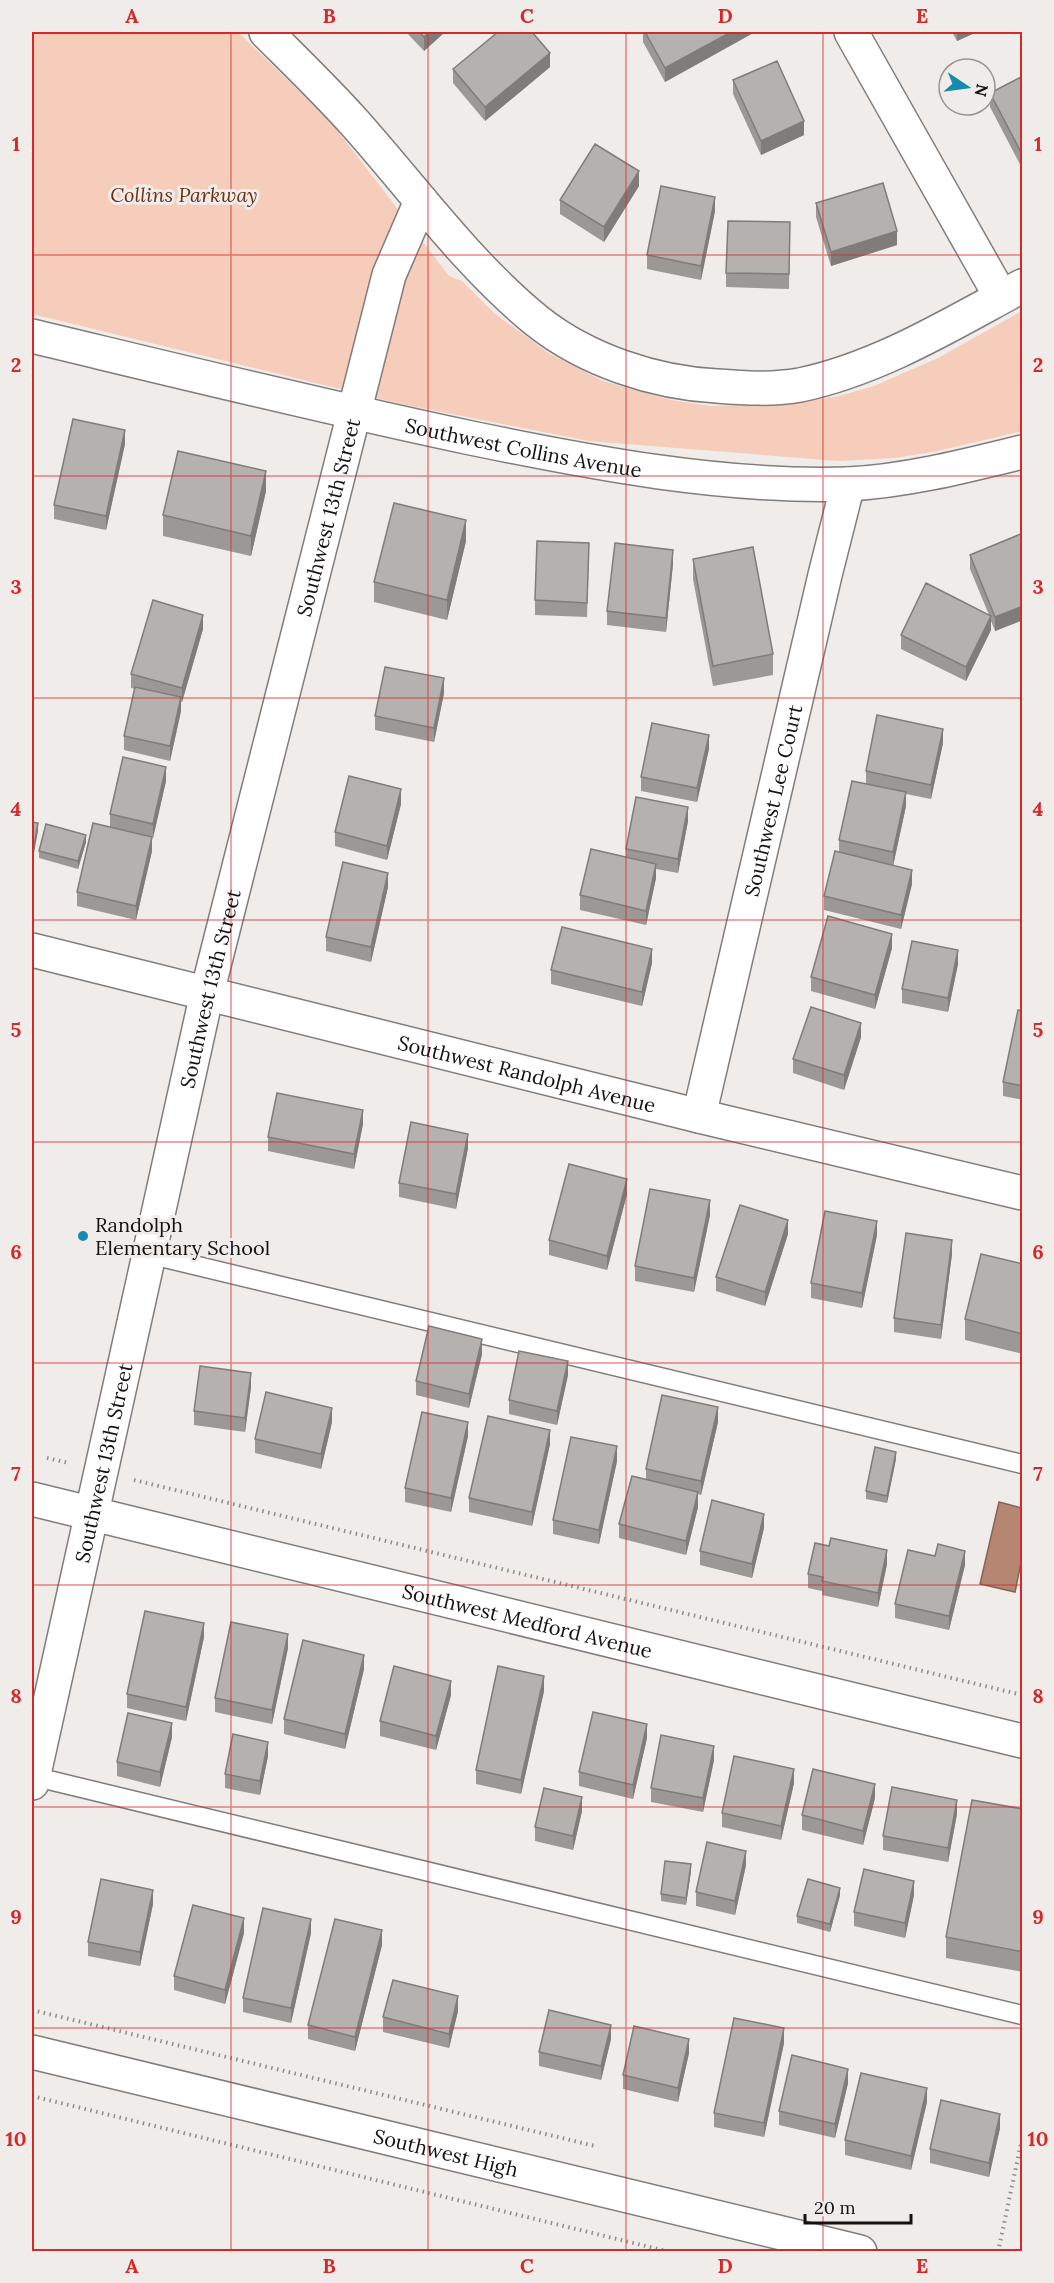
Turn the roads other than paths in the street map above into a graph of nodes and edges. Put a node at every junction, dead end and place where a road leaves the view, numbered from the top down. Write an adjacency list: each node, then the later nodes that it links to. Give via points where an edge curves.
1 (266, 32): 3 (street, via 351,119)
2 (851, 32): 4 (street)
3 (421, 201): 4 (street, via 493,282 539,322 586,352 633,372 693,385 797,385 848,372 898,351); 6 (street, Southwest 13th Street, via 389,275)
4 (1012, 292)
5 (32, 336): 6 (street, Southwest Collins Avenue)
6 (354, 413): 8 (street, Southwest Collins Avenue, via 562,457 688,475); 10 (street, Southwest 13th Street)
7 (1023, 452): 8 (street, Southwest Collins Avenue, via 918,476)
8 (848, 484): 11 (street, Southwest Lee Court)
9 (32, 950): 10 (street, Southwest Randolph Avenue)
10 (207, 993): 11 (street, Southwest Randolph Avenue); 13 (street, Southwest 13th Street)
11 (699, 1116): 12 (street, Southwest Randolph Avenue)
12 (1023, 1193)
13 (148, 1254): 14 (lane); 16 (street, Southwest 13th Street)
14 (1023, 1464)
15 (32, 1499): 16 (street, Southwest Medford Avenue)
16 (91, 1514): 17 (street, Southwest Medford Avenue); 18 (street, Southwest 13th Street)
17 (1023, 1741)
18 (32, 1778): 19 (lane)
19 (1023, 2015)
20 (32, 2052): 21 (street, Southwest High)
21 (860, 2252)

